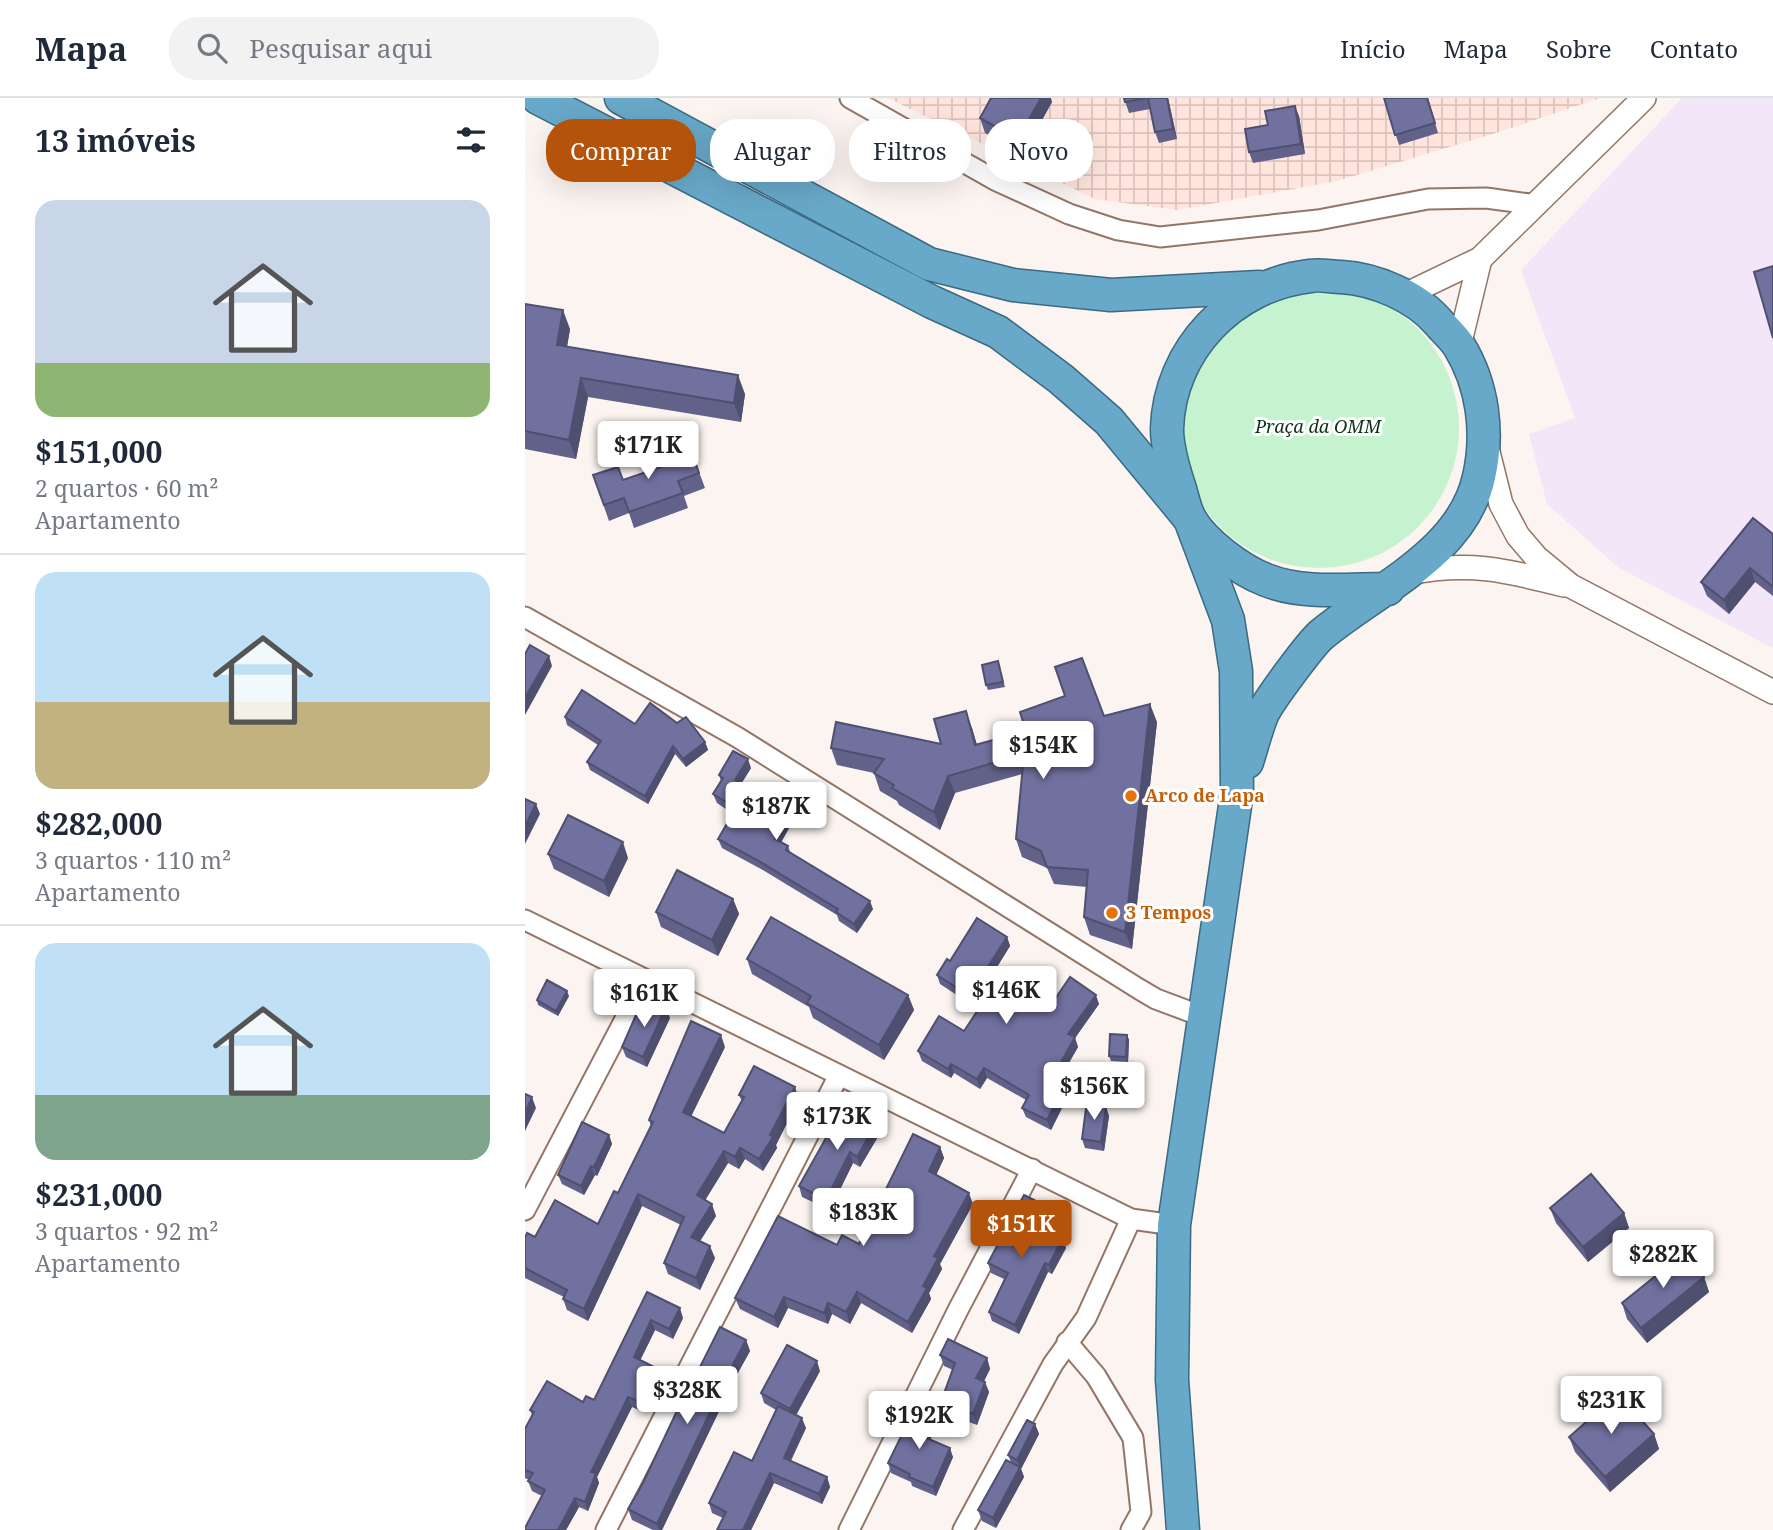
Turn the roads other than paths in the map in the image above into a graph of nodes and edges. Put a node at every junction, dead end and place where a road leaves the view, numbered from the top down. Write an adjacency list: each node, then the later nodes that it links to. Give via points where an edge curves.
1 (538, 98): 11 (highway, via 998,332 1109,421)
2 (621, 98): 7 (highway, via 929,264 1013,285 1111,295)
3 (850, 98): 5 (street, via 995,180 1069,214 1118,230 1160,237 1318,220 1428,199 1486,198)
4 (1644, 98): 5 (street)
5 (1537, 205): 6 (street)
6 (1480, 259): 8 (street); 9 (street)
7 (1263, 287): 8 (highway, via 1311,275 1359,278); 11 (highway, via 1225,310 1194,344 1174,385 1167,430)
8 (1405, 295): 9 (highway, via 1435,318)
9 (1459, 346): 10 (highway, via 1480,392)
10 (1485, 442): 12 (highway, via 1479,480 1463,516 1438,547); 13 (street, via 1501,504 1518,536)
11 (1190, 519): 12 (highway, via 1210,543 1265,580 1300,590); 16 (highway, via 1228,620 1236,671)
12 (1397, 581): 13 (street, via 1442,566 1476,566); 16 (highway, via 1319,637 1290,674 1263,712)
13 (1570, 586): 15 (street)
14 (525, 617): 19 (street, via 737,737 1139,989)
15 (1773, 692)
16 (1237, 792): 19 (highway)
17 (525, 920): 18 (street)
18 (645, 981): 20 (street); 22 (street)
19 (1203, 1017): 24 (highway)
20 (839, 1075): 21 (street); 26 (street)
21 (1032, 1169): 23 (street); 27 (street)
22 (525, 1210)
23 (1131, 1219): 24 (street); 25 (street, via 1086,1318)
24 (1174, 1225): 30 (highway, via 1172,1380)
25 (1067, 1342): 28 (street); 29 (street, via 1097,1376 1133,1438 1140,1512)
26 (606, 1530)
27 (849, 1530)
28 (963, 1530)
29 (1131, 1530)
30 (1183, 1530)

